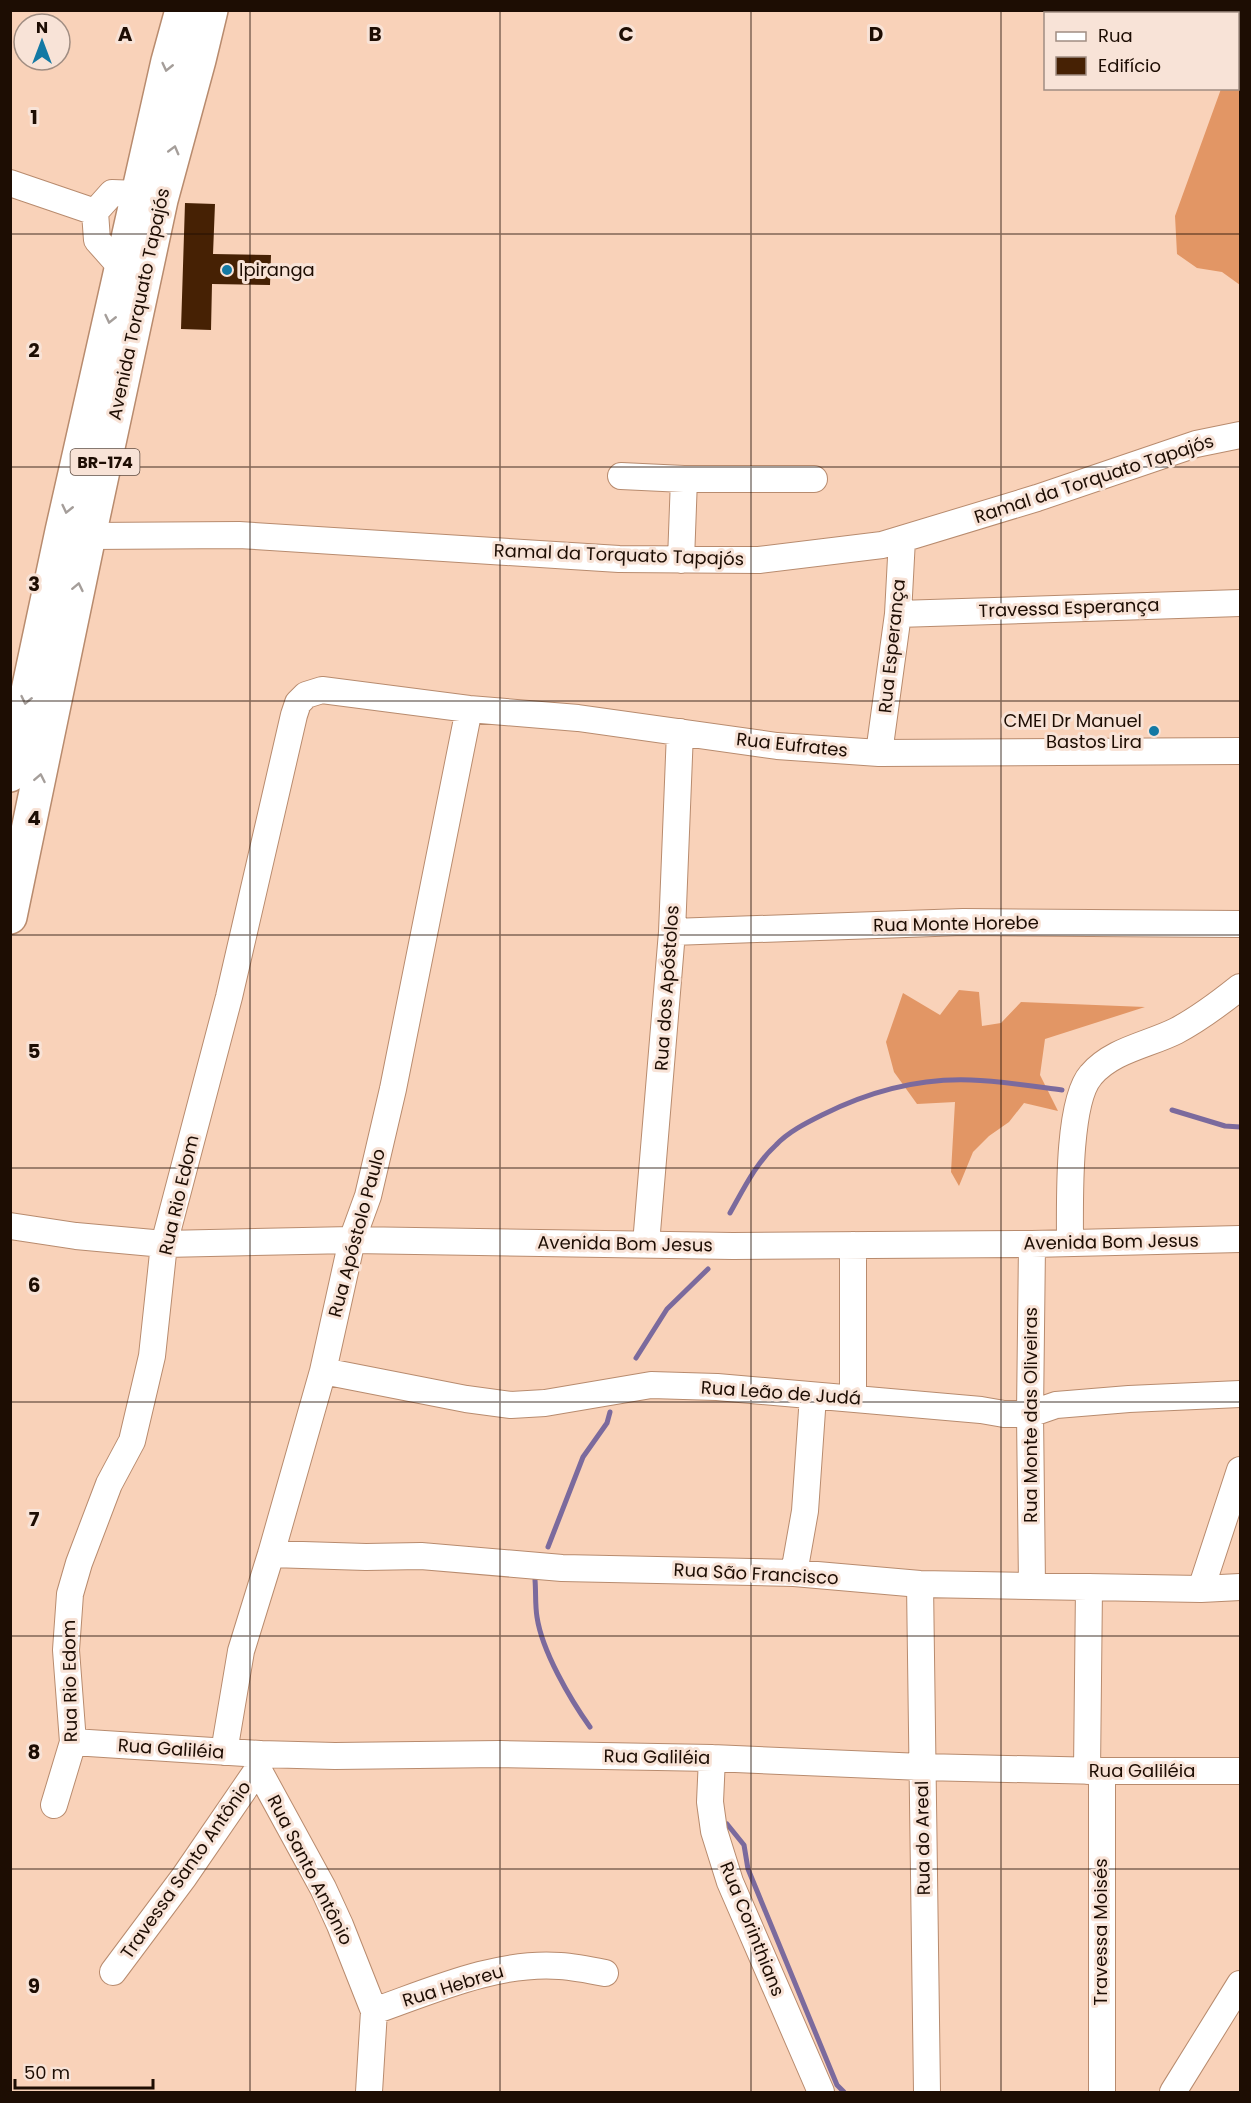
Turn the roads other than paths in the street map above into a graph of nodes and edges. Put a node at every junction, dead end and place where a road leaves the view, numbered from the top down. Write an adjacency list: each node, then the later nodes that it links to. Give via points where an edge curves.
1 (182, 10): 4 (highway, Avenida Torquato Tapajós / BR-174, one-way to 4)
2 (211, 10): 11 (highway, Avenida Torquato Tapajós / BR-174, one-way to 2, via 161,200)
3 (10, 183): 5 (street)
4 (138, 194): 5 (street, via 112,194); 6 (highway, Avenida Torquato Tapajós / BR-174)
5 (95, 212): 6 (street, via 97,240)
6 (121, 267): 21 (highway, Avenida Torquato Tapajós / BR-174, one-way to 21)
7 (1240, 435): 12 (street, Ramal da Torquato Tapajós, via 1196,444)
8 (621, 476): 9 (street)
9 (684, 479): 10 (street); 13 (street)
10 (814, 479)
11 (88, 536): 13 (street, Ramal da Torquato Tapajós, via 238,535); 22 (highway, Avenida Torquato Tapajós / BR-174, one-way to 11)
12 (902, 539): 13 (street, Ramal da Torquato Tapajós, via 781,558); 15 (street, Rua Esperança)
13 (681, 560)
14 (1240, 603): 15 (street, Travessa Esperança)
15 (898, 614): 20 (street, Rua Esperança)
16 (346, 692): 17 (street, Rua Eufrates); 30 (street, Rua Rio Edom, via 322,690 306,694 298,703 229,998)
17 (469, 709): 18 (street, Rua Eufrates); 28 (street, Rua Apóstolo Paulo, via 393,1089 368,1196)
18 (680, 732): 20 (street, Rua Eufrates, via 777,746); 24 (street, Rua dos Apóstolos)
19 (1240, 751): 20 (street, Rua Eufrates)
20 (879, 753)
21 (10, 776)
22 (10, 917)
23 (1240, 924): 24 (street, Rua Monte Horebe, via 963,922)
24 (672, 932): 31 (street, Rua dos Apóstolos)
25 (1240, 987): 29 (street, via 1176,1031 1123,1052 1088,1077 1074,1125)
26 (10, 1226): 30 (street, Avenida Bom Jesus)
27 (1240, 1239): 29 (street, Avenida Bom Jesus)
28 (352, 1240): 30 (street, Avenida Bom Jesus); 31 (street, Avenida Bom Jesus); 34 (street, Rua Apóstolo Paulo)
29 (1070, 1243): 32 (street, Avenida Bom Jesus)
30 (164, 1244): 47 (street, Rua Rio Edom, via 153,1356 132,1441 109,1484 70,1594 66,1650)
31 (646, 1244): 33 (street, Avenida Bom Jesus)
32 (1032, 1244): 33 (street, Avenida Bom Jesus); 38 (street, Rua Monte das Oliveiras)
33 (853, 1245): 37 (street)
34 (323, 1371): 36 (street, Rua Leão de Judá, via 466,1400 512,1405 651,1385); 40 (street, Rua Apóstolo Paulo)
35 (1240, 1394): 38 (street, Rua Leão de Judá, via 1056,1405)
36 (813, 1395): 37 (street, Rua Leão de Judá); 41 (street, via 805,1511)
37 (853, 1398): 38 (street, Rua Leão de Judá)
38 (1030, 1414): 43 (street, Rua Monte das Oliveiras)
39 (1240, 1470): 46 (street)
40 (271, 1554): 41 (street, Rua São Francisco, via 421,1556 562,1568); 48 (street, Rua Apóstolo Paulo, via 241,1651)
41 (794, 1574): 42 (street, Rua São Francisco)
42 (920, 1584): 43 (street, Rua São Francisco); 51 (street, Rua do Areal)
43 (1032, 1586): 44 (street, Rua São Francisco)
44 (1089, 1587): 46 (street, Rua São Francisco); 52 (street, Travessa Moisés)
45 (1240, 1587): 46 (street, Rua São Francisco)
46 (1201, 1589)
47 (73, 1742): 48 (street, Rua Galiléia); 54 (street, Rua Rio Edom)
48 (224, 1752): 50 (street, Rua Galiléia)
49 (712, 1758): 50 (street, Rua Galiléia, via 500,1754); 51 (street, Rua Galiléia); 60 (street, Rua Corinthians, via 710,1802 714,1831 727,1871)
50 (259, 1761): 55 (street, Travessa Santo Antônio, via 184,1877); 58 (street, Rua Santo Antônio, via 323,1888)
51 (922, 1767): 52 (street, Rua Galiléia); 61 (street, Rua do Areal)
52 (1095, 1771): 53 (street, Rua Galiléia); 62 (street, Travessa Moisés)
53 (1240, 1771)
54 (54, 1805)
55 (113, 1971)
56 (605, 1973): 58 (street, Rua Hebreu, via 558,1965 512,1968 469,1978)
57 (1240, 1984): 63 (street)
58 (374, 2011): 59 (street, Rua Santo Antônio)
59 (369, 2092)
60 (821, 2092)
61 (927, 2092)
62 (1102, 2092)
63 (1173, 2092)

